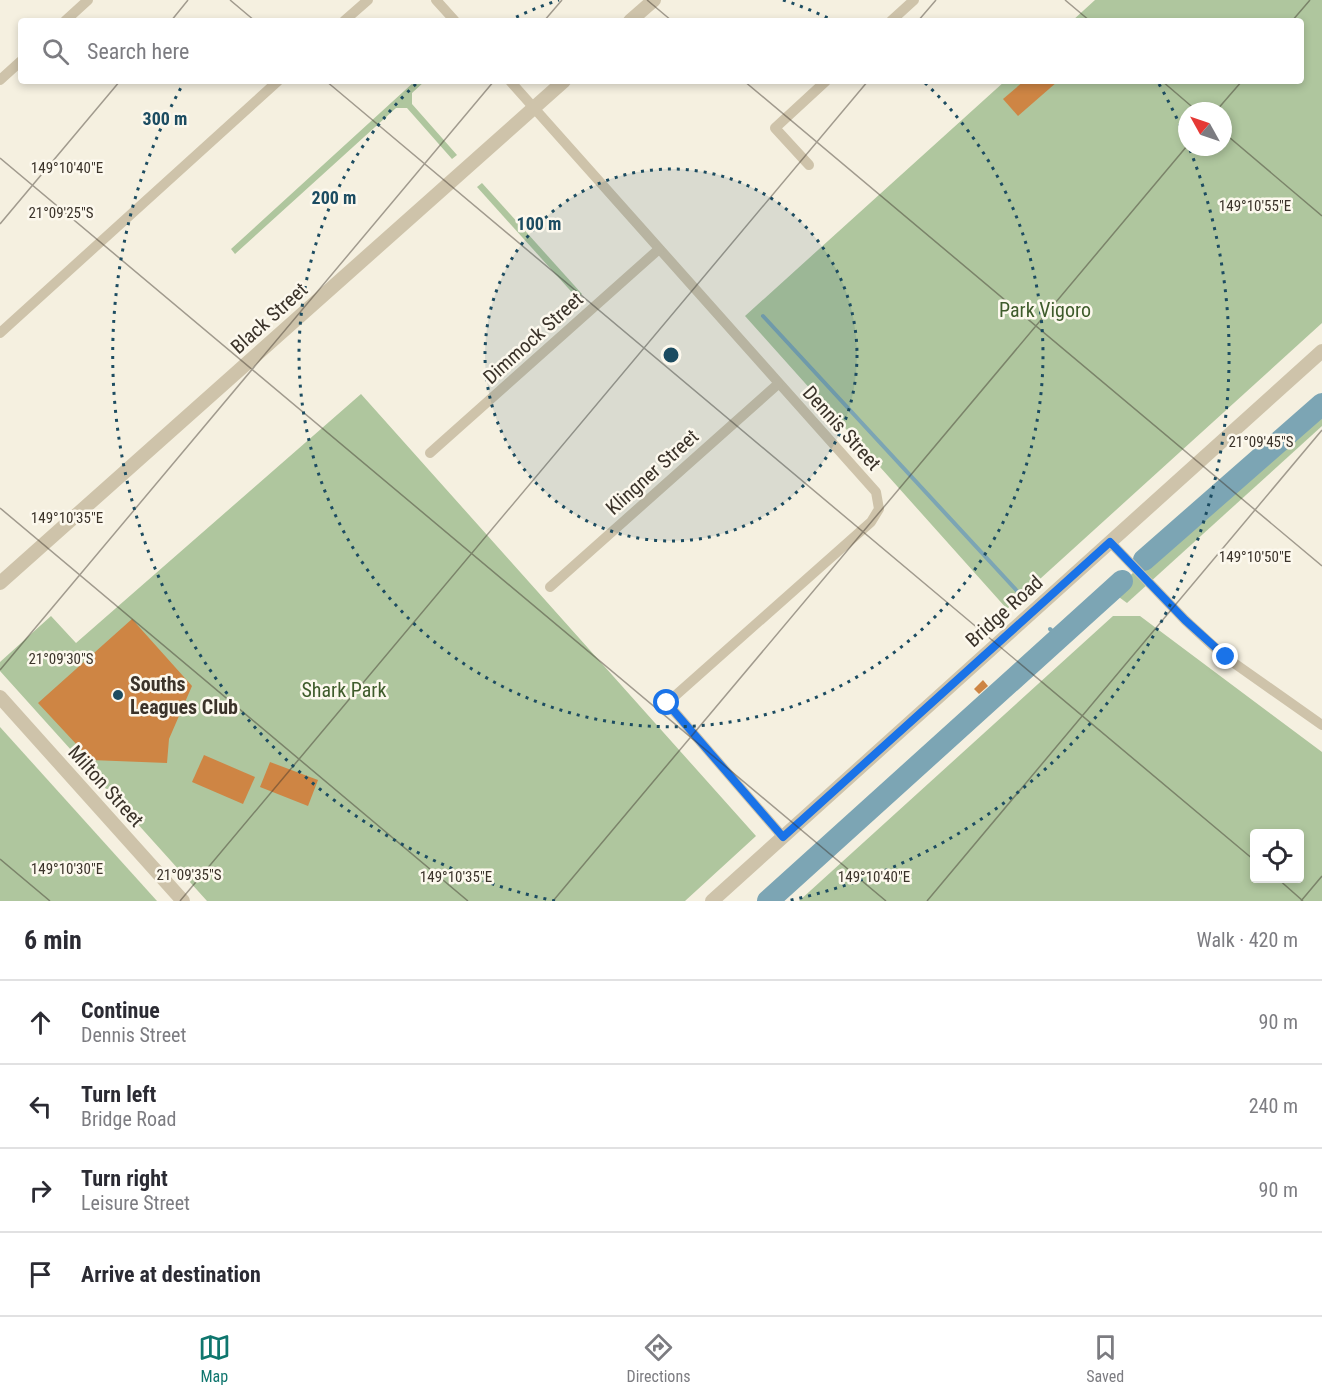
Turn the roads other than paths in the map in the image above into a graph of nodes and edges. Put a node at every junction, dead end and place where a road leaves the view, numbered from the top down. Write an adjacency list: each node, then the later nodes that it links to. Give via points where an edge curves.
1 (88, 0): 6 (street)
2 (368, 0): 7 (street)
3 (436, 0): 8 (street)
4 (654, 0): 9 (street)
5 (914, 0): 10 (street)
6 (68, 18)
7 (348, 18)
8 (452, 18)
9 (633, 18)
10 (894, 18)
11 (18, 64): 12 (street)
12 (0, 80)
13 (275, 84): 20 (street)
14 (513, 84): 17 (street, Dennis Street)
15 (561, 84): 17 (street, Black Street)
16 (823, 84): 18 (street, via 775,128)
17 (534, 108): 19 (street, Dennis Street); 25 (street, Black Street)
18 (809, 165)
19 (659, 249): 22 (street, Dennis Street); 23 (street, Dimmock Street)
20 (0, 333)
21 (1322, 351): 24 (street, Bridge Road)
22 (778, 384): 26 (street, Klingner Street); 29 (street, Dennis Street, via 876,492 879,509 871,522 667,703)
23 (430, 453)
24 (1110, 542): 28 (street, via 1224,656); 29 (street, Bridge Road)
25 (0, 583)
26 (550, 587)
27 (0, 697): 30 (street, Milton Street)
28 (1322, 725)
29 (783, 837): 31 (street, Bridge Road)
30 (183, 901)
31 (712, 901)

